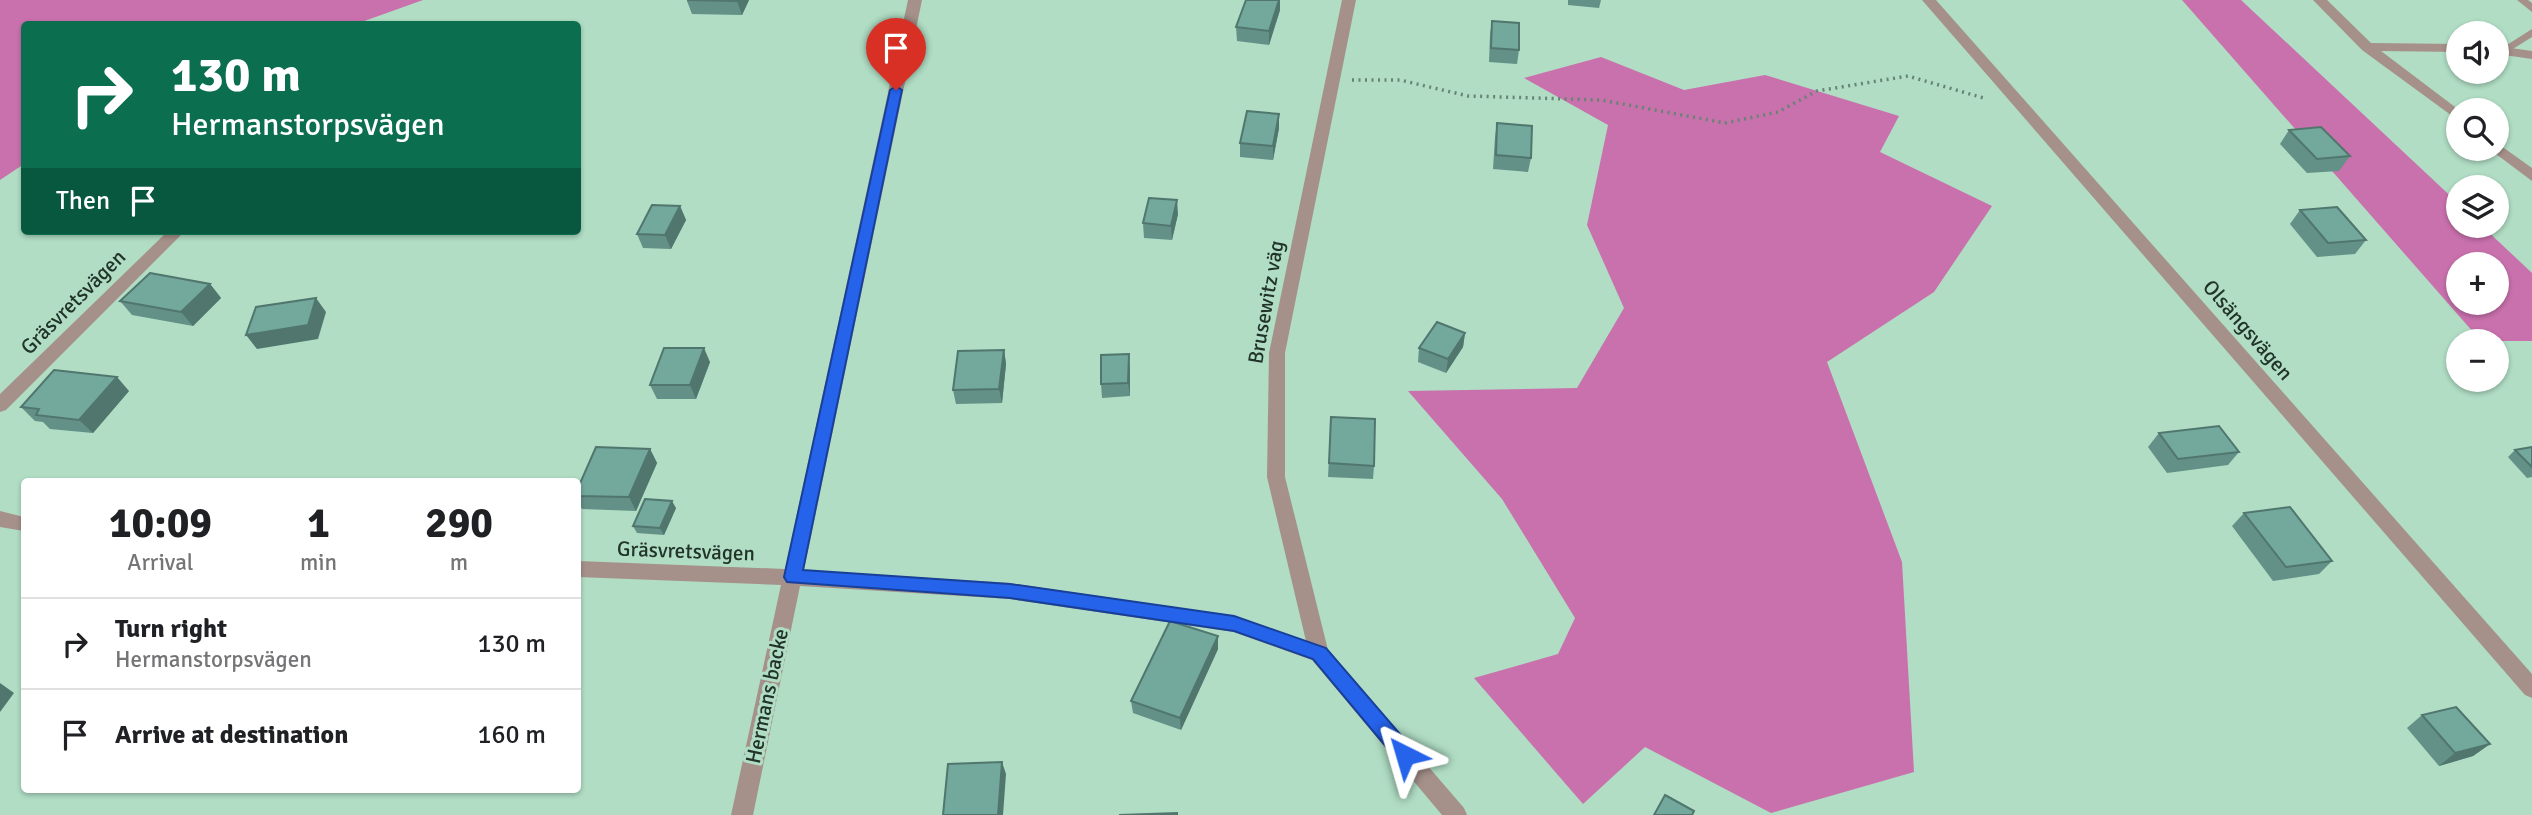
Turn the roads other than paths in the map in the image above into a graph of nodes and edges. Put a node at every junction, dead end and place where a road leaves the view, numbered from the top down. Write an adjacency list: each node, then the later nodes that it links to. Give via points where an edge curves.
1 (915, 0): 21 (street, Hermans backe)
2 (1349, 0): 22 (street, Brusewitz väg, via 1277,353 1276,477)
3 (1929, 0): 23 (street, Olsängsvägen)
4 (2320, 0): 9 (street)
5 (2522, 0): 6 (lane)
6 (2532, 9)
7 (2532, 32): 8 (lane)
8 (2509, 45)
9 (2367, 47): 10 (street); 13 (street)
10 (2446, 48)
11 (2509, 51): 12 (street)
12 (2532, 55)
13 (2446, 107)
14 (2509, 158): 15 (street)
15 (2532, 176)
16 (173, 235): 17 (street, Gräsvretsvägen)
17 (0, 405)
18 (0, 519): 19 (street)
19 (21, 522)
20 (581, 569): 21 (street, Gräsvretsvägen)
21 (793, 577): 22 (street, Gräsvretsvägen, via 1010,591 1234,624); 24 (street, Hermans backe)
22 (1319, 654): 25 (street)
23 (2532, 689)
24 (742, 815)
25 (1457, 815)

